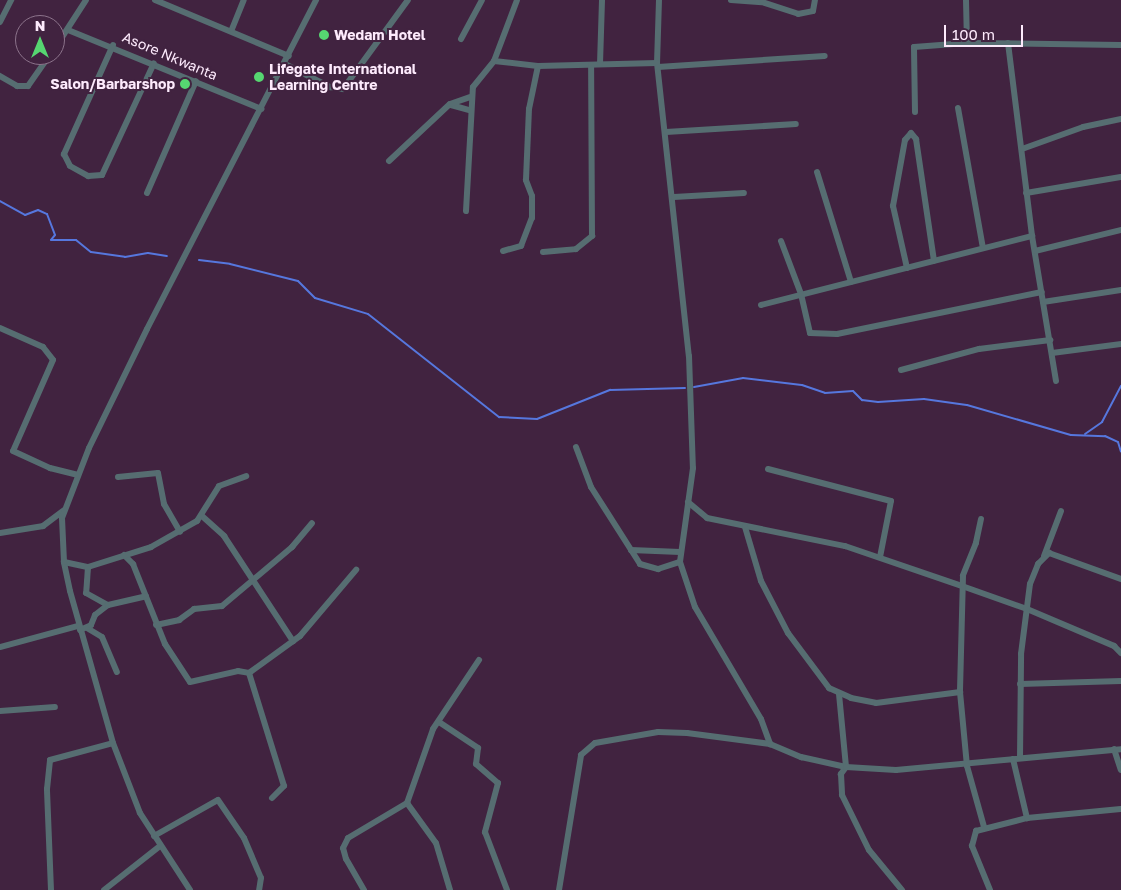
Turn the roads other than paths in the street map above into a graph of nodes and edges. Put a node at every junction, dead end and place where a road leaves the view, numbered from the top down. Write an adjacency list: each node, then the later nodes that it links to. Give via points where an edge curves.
1 (11, 0): 14 (street)
2 (86, 0): 16 (street)
3 (155, 0): 15 (street)
4 (244, 0): 15 (street)
5 (316, 0): 24 (street)
6 (408, 0): 29 (street, via 343,89 330,87)
7 (482, 0): 18 (street)
8 (517, 0): 23 (street)
9 (602, 0): 30 (street)
10 (659, 0): 33 (street)
11 (731, 0): 12 (street, via 762,2 798,14 813,11)
12 (815, 0)
13 (966, 0): 20 (street)
14 (0, 22)
15 (232, 29): 24 (street)
16 (68, 30): 17 (street); 21 (street, Asore Nkwanta)
17 (65, 34)
18 (461, 39)
19 (1008, 43): 20 (street); 22 (street); 46 (street, via 1009,79)
20 (967, 44): 42 (street, via 913,48)
21 (113, 45): 28 (street, Asore Nkwanta); 28 (street, via 64,154 70,166 88,176 102,175)
22 (1121, 45)
23 (497, 53): 26 (street); 27 (street)
24 (289, 56): 29 (street)
25 (825, 56): 33 (street)
26 (494, 61): 27 (street); 37 (street, via 475,82)
27 (504, 61): 34 (street)
28 (154, 63): 36 (street, Asore Nkwanta)
29 (285, 64): 40 (street)
30 (600, 64): 32 (street); 33 (street)
31 (43, 65): 35 (street, via 28,86 17,86)
32 (591, 65): 34 (street); 61 (street, via 592,236 576,249)
33 (657, 65): 45 (street)
34 (538, 66): 59 (street, via 529,109 526,180 532,196 532,218 521,246)
35 (0, 76)
36 (196, 81): 40 (street, Asore Nkwanta); 50 (street)
37 (470, 97): 38 (street); 41 (street)
38 (450, 104): 41 (street); 47 (street)
39 (958, 108): 58 (street)
40 (262, 109): 78 (street, via 147,329)
41 (469, 110): 54 (street)
42 (915, 112)
43 (1121, 119): 46 (street, via 1083,127)
44 (796, 124): 45 (street)
45 (666, 132): 53 (street)
46 (1022, 149): 52 (street)
47 (389, 161)
48 (818, 172): 64 (street)
49 (1121, 177): 52 (street)
50 (147, 193)
51 (744, 193): 53 (street)
52 (1026, 193): 56 (street)
53 (674, 197): 81 (street, via 689,356 693,468)
54 (466, 211)
55 (1121, 230): 60 (street)
56 (1032, 236): 58 (street); 60 (street)
57 (781, 240): 67 (street)
58 (983, 248): 62 (street)
59 (503, 251)
60 (1035, 251): 66 (street)
61 (543, 252)
62 (934, 261): 63 (street); 63 (street, via 916,139 911,133 905,140 893,206)
63 (907, 268): 64 (street)
64 (851, 282): 67 (street)
65 (1121, 290): 68 (street)
66 (1042, 292): 67 (street, via 837,334 808,331); 68 (street)
67 (801, 294): 69 (street)
68 (1044, 302): 71 (street)
69 (761, 306)
70 (0, 328): 78 (street, via 43,347 53,360 13,451 50,468)
71 (1050, 340): 73 (street); 74 (street, via 979,349)
72 (1121, 344): 73 (street)
73 (1052, 353): 75 (street)
74 (901, 370)
75 (1056, 381)
76 (576, 447): 90 (street, via 591,487)
77 (768, 469): 94 (street, via 891,501)
78 (78, 475): 82 (street)
79 (246, 476): 84 (street, via 219,486)
80 (118, 477): 88 (street, via 158,473 166,509)
81 (688, 502): 87 (street, via 707,518); 91 (street)
82 (64, 510): 89 (street, via 43,526); 95 (street)
83 (1061, 511): 93 (street)
84 (202, 516): 88 (street); 100 (street, via 224,536)
85 (980, 519): 101 (street)
86 (312, 522): 100 (street)
87 (745, 527): 94 (street, via 845,546); 116 (street, via 756,571 788,633 816,674)
88 (180, 532): 92 (street)
89 (0, 534)
90 (631, 550): 91 (street); 96 (street, via 647,568 658,569)
91 (680, 552): 96 (street)
92 (124, 555): 97 (street); 102 (street, via 133,564)
93 (1044, 556): 99 (street, via 1058,555); 104 (street, via 1030,584)
94 (880, 558): 101 (street)
95 (64, 562): 97 (street); 106 (street)
96 (680, 562): 121 (street, via 695,607 761,719)
97 (88, 567): 103 (street, via 86,592)
98 (356, 570): 107 (street)
99 (1121, 579)
100 (256, 581): 105 (street, via 222,606 194,609 179,620); 107 (street)
101 (962, 586): 104 (street); 115 (street)
102 (146, 596): 103 (street); 105 (street)
103 (108, 605): 106 (street)
104 (1027, 609): 109 (street, via 1114,646); 114 (street)
105 (156, 625): 112 (street, via 190,682 238,671)
106 (82, 628): 108 (street); 111 (street, via 102,637); 120 (street)
107 (293, 641): 112 (street)
108 (1, 645)
109 (1121, 653)
110 (479, 660): 119 (street)
111 (117, 672)
112 (249, 673): 127 (street, via 284,786)
113 (1121, 681): 114 (street)
114 (1020, 684): 123 (street)
115 (960, 692): 116 (street, via 876,702); 124 (street)
116 (839, 694): 125 (street)
117 (55, 707): 118 (street)
118 (0, 711)
119 (439, 722): 128 (street, via 424,748); 140 (street, via 478,748 476,764 498,783 485,832)
120 (113, 743): 132 (street, via 132,796); 134 (street, via 50,760 47,789)
121 (770, 744): 125 (street, via 801,757); 141 (street, via 670,732 611,740 586,748 578,768)
122 (1117, 749): 123 (street); 126 (street)
123 (1017, 758): 124 (street); 130 (street)
124 (967, 766): 125 (street, via 923,770); 131 (street)
125 (846, 767): 142 (street, via 841,774 841,788 855,828)
126 (1121, 770)
127 (272, 798)
128 (407, 803): 138 (street, via 348,838 343,848 346,860); 139 (street, via 436,842)
129 (1121, 809): 130 (street)
130 (1027, 818): 131 (street)
131 (984, 827): 143 (street, via 973,836 972,846)
132 (154, 836): 133 (street); 137 (street, via 218,800 244,838 261,878)
133 (160, 846): 135 (street); 136 (street)
134 (51, 890)
135 (104, 890)
136 (190, 890)
137 (259, 890)
138 (364, 890)
139 (450, 890)
140 (507, 890)
141 (559, 890)
142 (902, 890)
143 (990, 890)

